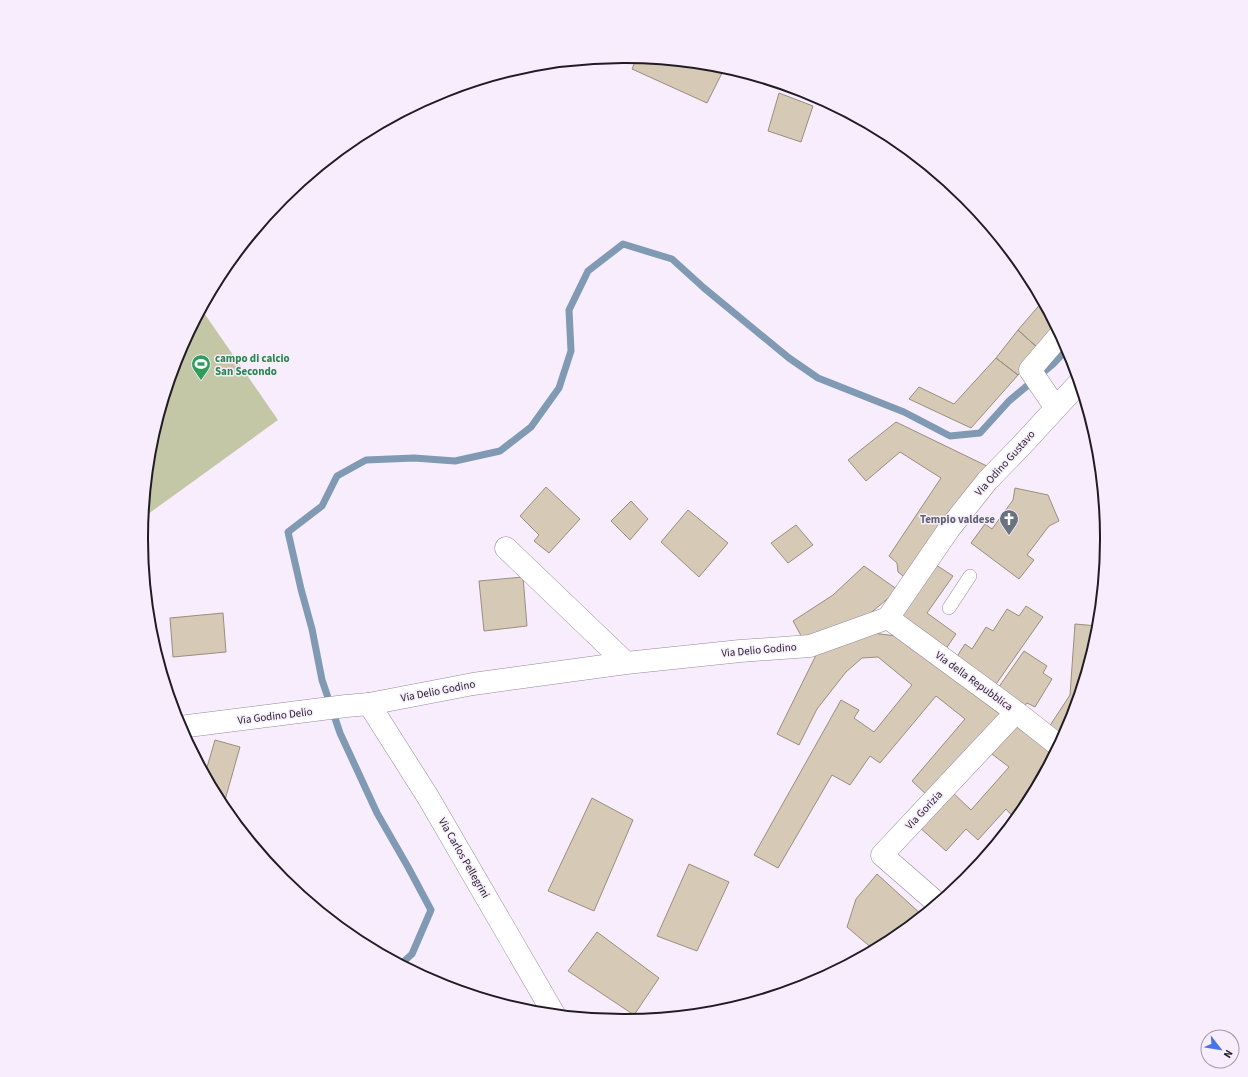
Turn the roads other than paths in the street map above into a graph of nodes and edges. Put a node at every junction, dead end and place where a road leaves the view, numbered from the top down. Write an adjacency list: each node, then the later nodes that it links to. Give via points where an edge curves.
1 (1055, 340): 3 (street, via 1030,370)
2 (1074, 387): 3 (street, Via Odino Gustavo)
3 (1056, 408): 7 (street, Via Odino Gustavo, via 987,481 949,529)
4 (506, 548): 8 (street)
5 (970, 576): 6 (lane)
6 (949, 608)
7 (888, 618): 8 (street, Via Delio Godino, via 810,646); 10 (street, Via della Repubblica)
8 (626, 663): 9 (street, Via Delio Godino, via 473,684)
9 (369, 704): 11 (street, Via Godino Delio); 14 (street, Via Carlos Pellegrini, via 428,797)
10 (1016, 712): 12 (street, Via della Repubblica); 13 (street, Via Gorizia, via 882,855)
11 (188, 726)
12 (1053, 741)
13 (934, 899)
14 (551, 1008)

